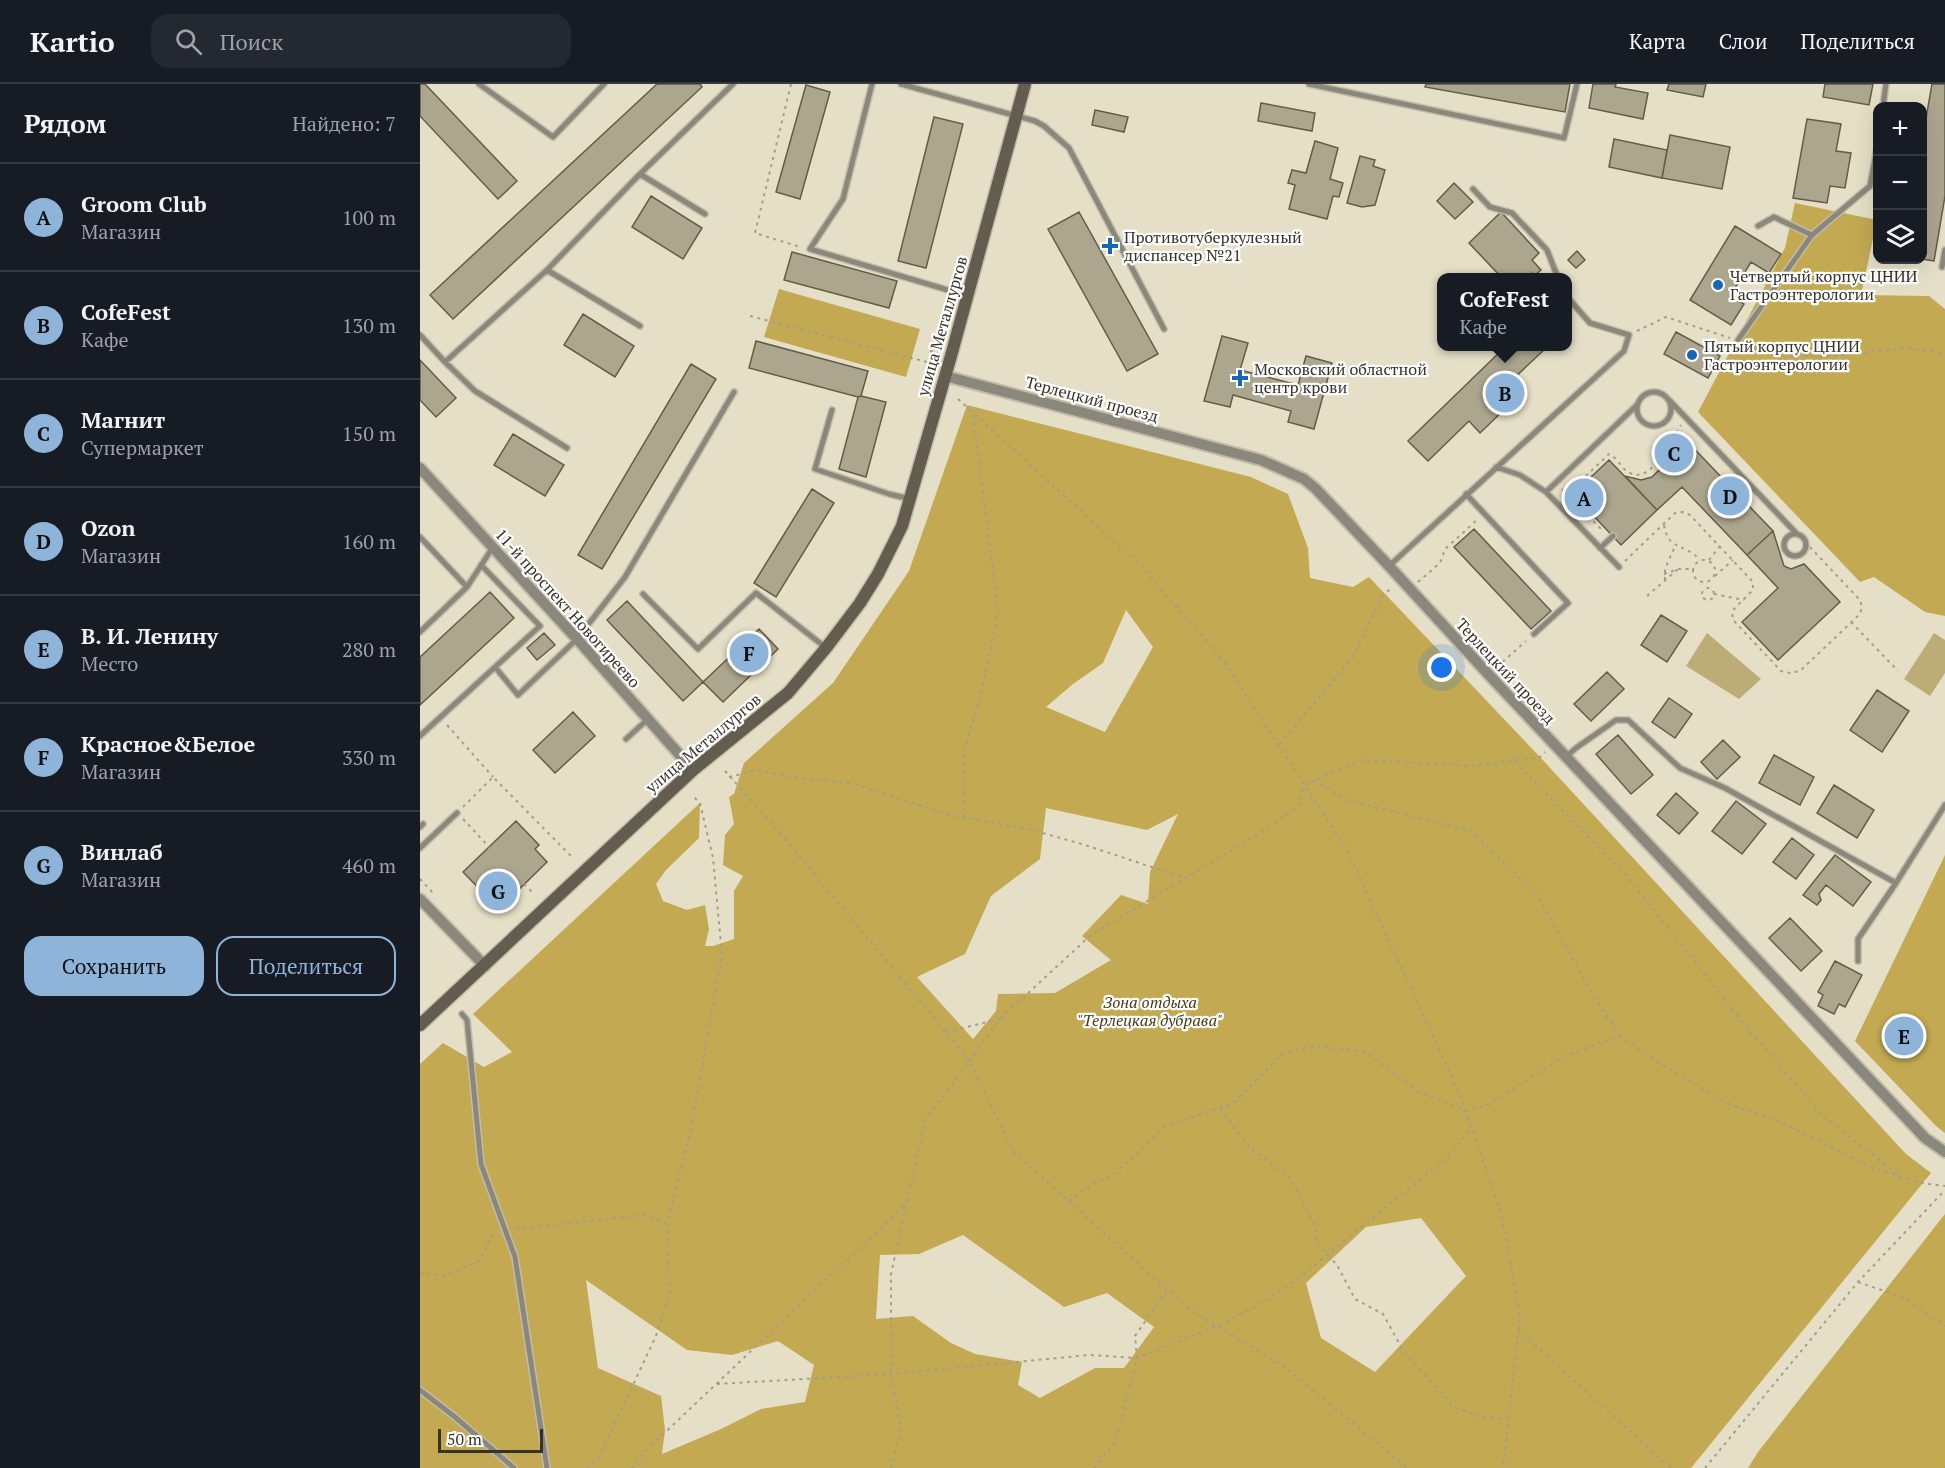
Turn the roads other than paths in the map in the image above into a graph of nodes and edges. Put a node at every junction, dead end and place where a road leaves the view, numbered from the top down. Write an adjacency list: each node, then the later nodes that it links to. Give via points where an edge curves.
1 (479, 84): 2 (lane, via 553,137)
2 (604, 84)
3 (733, 84): 14 (lane)
4 (872, 84): 23 (lane, via 843,199 810,249)
5 (901, 84): 10 (lane)
6 (1025, 84): 12 (street, улица Металлургов)
7 (1309, 84): 8 (lane, via 1564,138)
8 (1576, 84)
9 (1886, 84): 11 (lane)
10 (917, 86): 12 (lane)
11 (1884, 102)
12 (1016, 116): 23 (street, улица Металлургов); 26 (lane, via 1044,126 1069,148)
13 (1876, 156): 18 (lane, via 1870,186)
14 (640, 174): 16 (lane); 21 (lane)
15 (1473, 189): 22 (lane, via 1490,207 1512,213 1547,250)
16 (705, 214)
17 (1758, 226): 18 (lane, via 1774,217)
18 (1812, 235): 28 (lane)
19 (1945, 250): 20 (lane)
20 (1942, 267)
21 (547, 270): 25 (lane); 29 (lane)
22 (1556, 273)
23 (968, 296): 30 (street, улица Металлургов)
24 (1572, 303): 36 (lane, via 1590,323 1629,335 1624,351)
25 (640, 326)
26 (1164, 329)
27 (420, 335): 29 (lane)
28 (1738, 340)
29 (445, 362): 35 (lane, via 475,392)
30 (945, 376): 40 (street, улица Металлургов); 47 (street, Терлецкий проезд, via 1261,460 1288,471 1316,489)
31 (734, 392): 53 (lane, via 625,578)
32 (1669, 400): 33 (lane, via 1660,393 1649,393); 33 (lane, via 1669,418 1653,427 1642,422); 41 (lane)
33 (1638, 404): 38 (lane)
34 (832, 410): 40 (lane, via 815,469)
35 (567, 448)
36 (1496, 467): 38 (lane, via 1526,478); 39 (lane)
37 (422, 472): 44 (street, 11-й проспект Новогиреево)
38 (1546, 492): 45 (lane)
39 (1466, 495): 47 (lane); 52 (lane, via 1568,603)
40 (910, 498): 54 (street, улица Металлургов, via 902,526 878,574)
41 (1797, 534): 41 (lane, via 1784,544 1792,556 1805,551 1806,543)
42 (420, 537): 49 (lane)
43 (1612, 538): 45 (lane)
44 (493, 547): 46 (lane); 53 (street, 11-й проспект Новогиреево)
45 (1600, 548): 48 (lane)
46 (481, 565): 49 (lane); 55 (lane, via 540,626)
47 (1389, 566): 59 (street, Терлецкий проезд)
48 (1619, 567)
49 (467, 587): 51 (lane)
50 (643, 594): 54 (lane, via 698,649 756,593)
51 (420, 632)
52 (1534, 634)
53 (577, 639): 55 (lane, via 518,695); 56 (street, 11-й проспект Новогиреево)
54 (826, 648): 60 (street, улица Металлургов, via 788,693)
55 (495, 667): 57 (lane)
56 (648, 719): 58 (lane); 60 (street, 11-й проспект Новогиреево)
57 (420, 736)
58 (626, 739)
59 (1566, 757): 64 (lane, via 1616,720 1628,720 1680,768 1725,788); 70 (street, Терлецкий проезд, via 1925,1138)
60 (693, 770): 67 (street, улица Металлургов)
61 (1945, 805): 64 (lane)
62 (457, 813): 63 (lane)
63 (420, 848)
64 (1896, 884): 66 (lane, via 1858,939)
65 (420, 899): 67 (street)
66 (1858, 961)
67 (485, 966): 69 (street, улица Металлургов)
68 (462, 1014): 73 (lane, via 467,1020 481,1164 515,1257)
69 (420, 1025)
70 (1945, 1152)
71 (420, 1390): 72 (lane)
72 (513, 1468)
73 (547, 1468)

